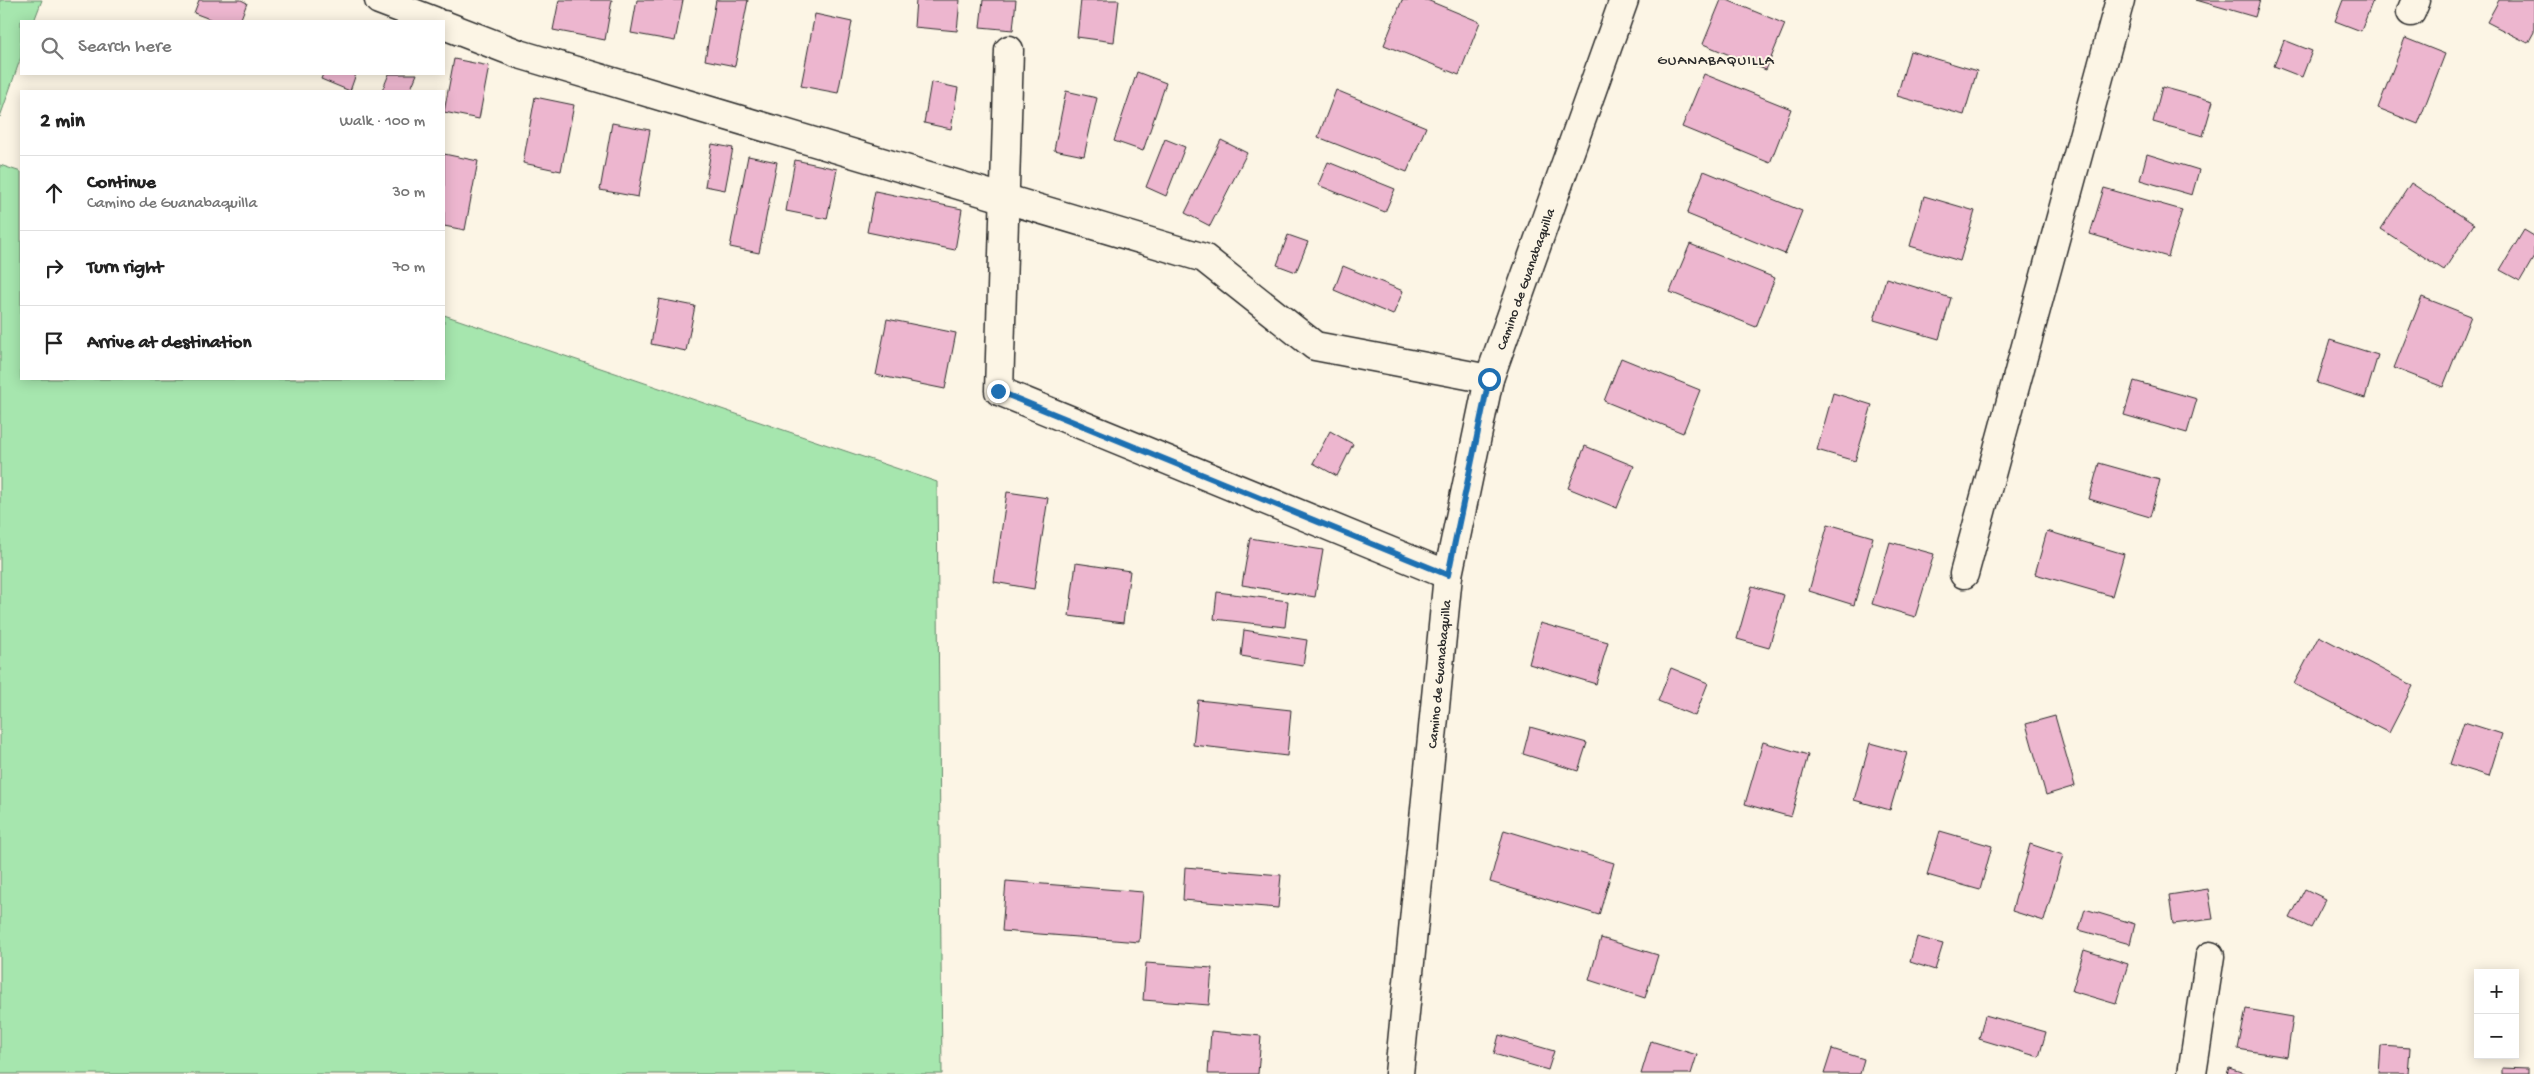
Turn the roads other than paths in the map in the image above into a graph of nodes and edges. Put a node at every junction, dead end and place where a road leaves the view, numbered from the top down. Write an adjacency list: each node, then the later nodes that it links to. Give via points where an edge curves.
1 (379, 0): 4 (street)
2 (1624, 0): 8 (street, Camino de Guanabaquilla)
3 (2120, 0): 9 (street)
4 (431, 20)
5 (445, 25): 7 (street, via 519,54)
6 (1009, 50): 7 (street)
7 (1003, 196): 8 (street, via 1204,258 1315,346); 10 (street, via 998,391)
8 (1489, 379): 10 (street, Camino de Guanabaquilla)
9 (1964, 574)
10 (1448, 575): 12 (street, Camino de Guanabaquilla)
11 (2210, 956): 13 (street)
12 (1399, 1074)
13 (2192, 1074)

